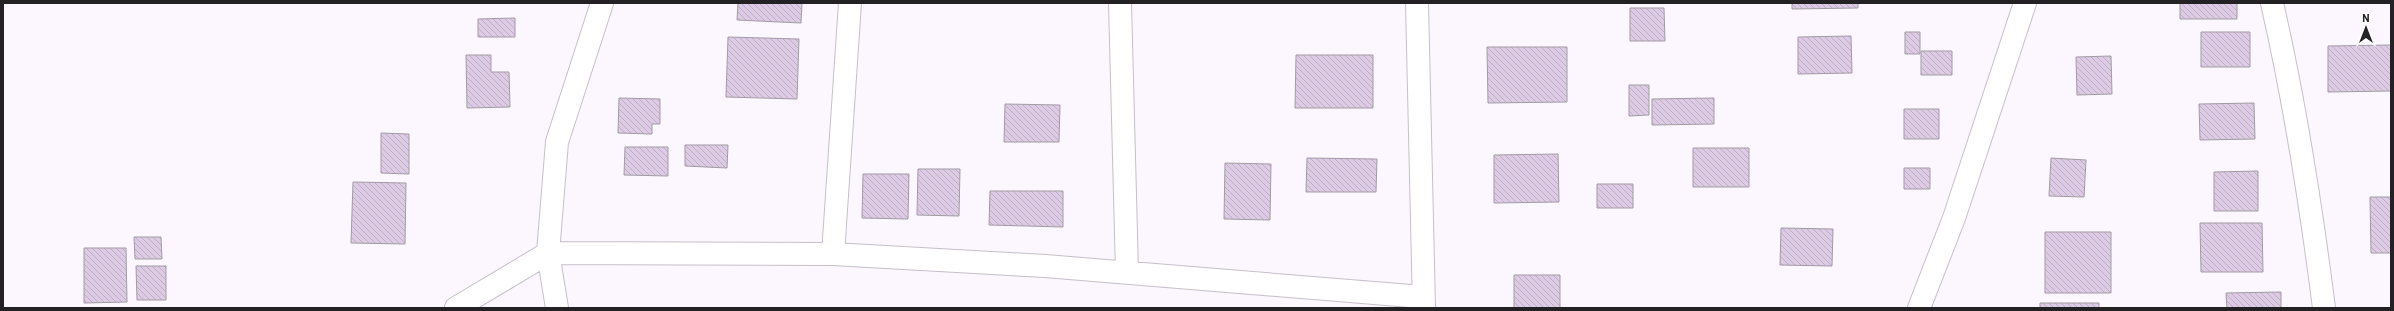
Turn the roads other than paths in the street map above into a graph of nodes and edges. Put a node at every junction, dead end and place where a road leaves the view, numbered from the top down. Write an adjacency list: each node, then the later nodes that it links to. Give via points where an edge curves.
1 (602, 3): 7 (street, via 557,142)
2 (850, 3): 8 (street)
3 (1120, 3): 9 (street)
4 (1417, 3): 10 (street)
5 (2025, 3): 13 (street, via 1954,218)
6 (2272, 3): 14 (street, via 2315,233)
7 (548, 252): 8 (street); 11 (street); 12 (street)
8 (833, 254): 9 (street)
9 (1127, 272): 10 (street)
10 (1424, 302)
11 (456, 308)
12 (557, 308)
13 (1919, 308)
14 (2324, 308)

